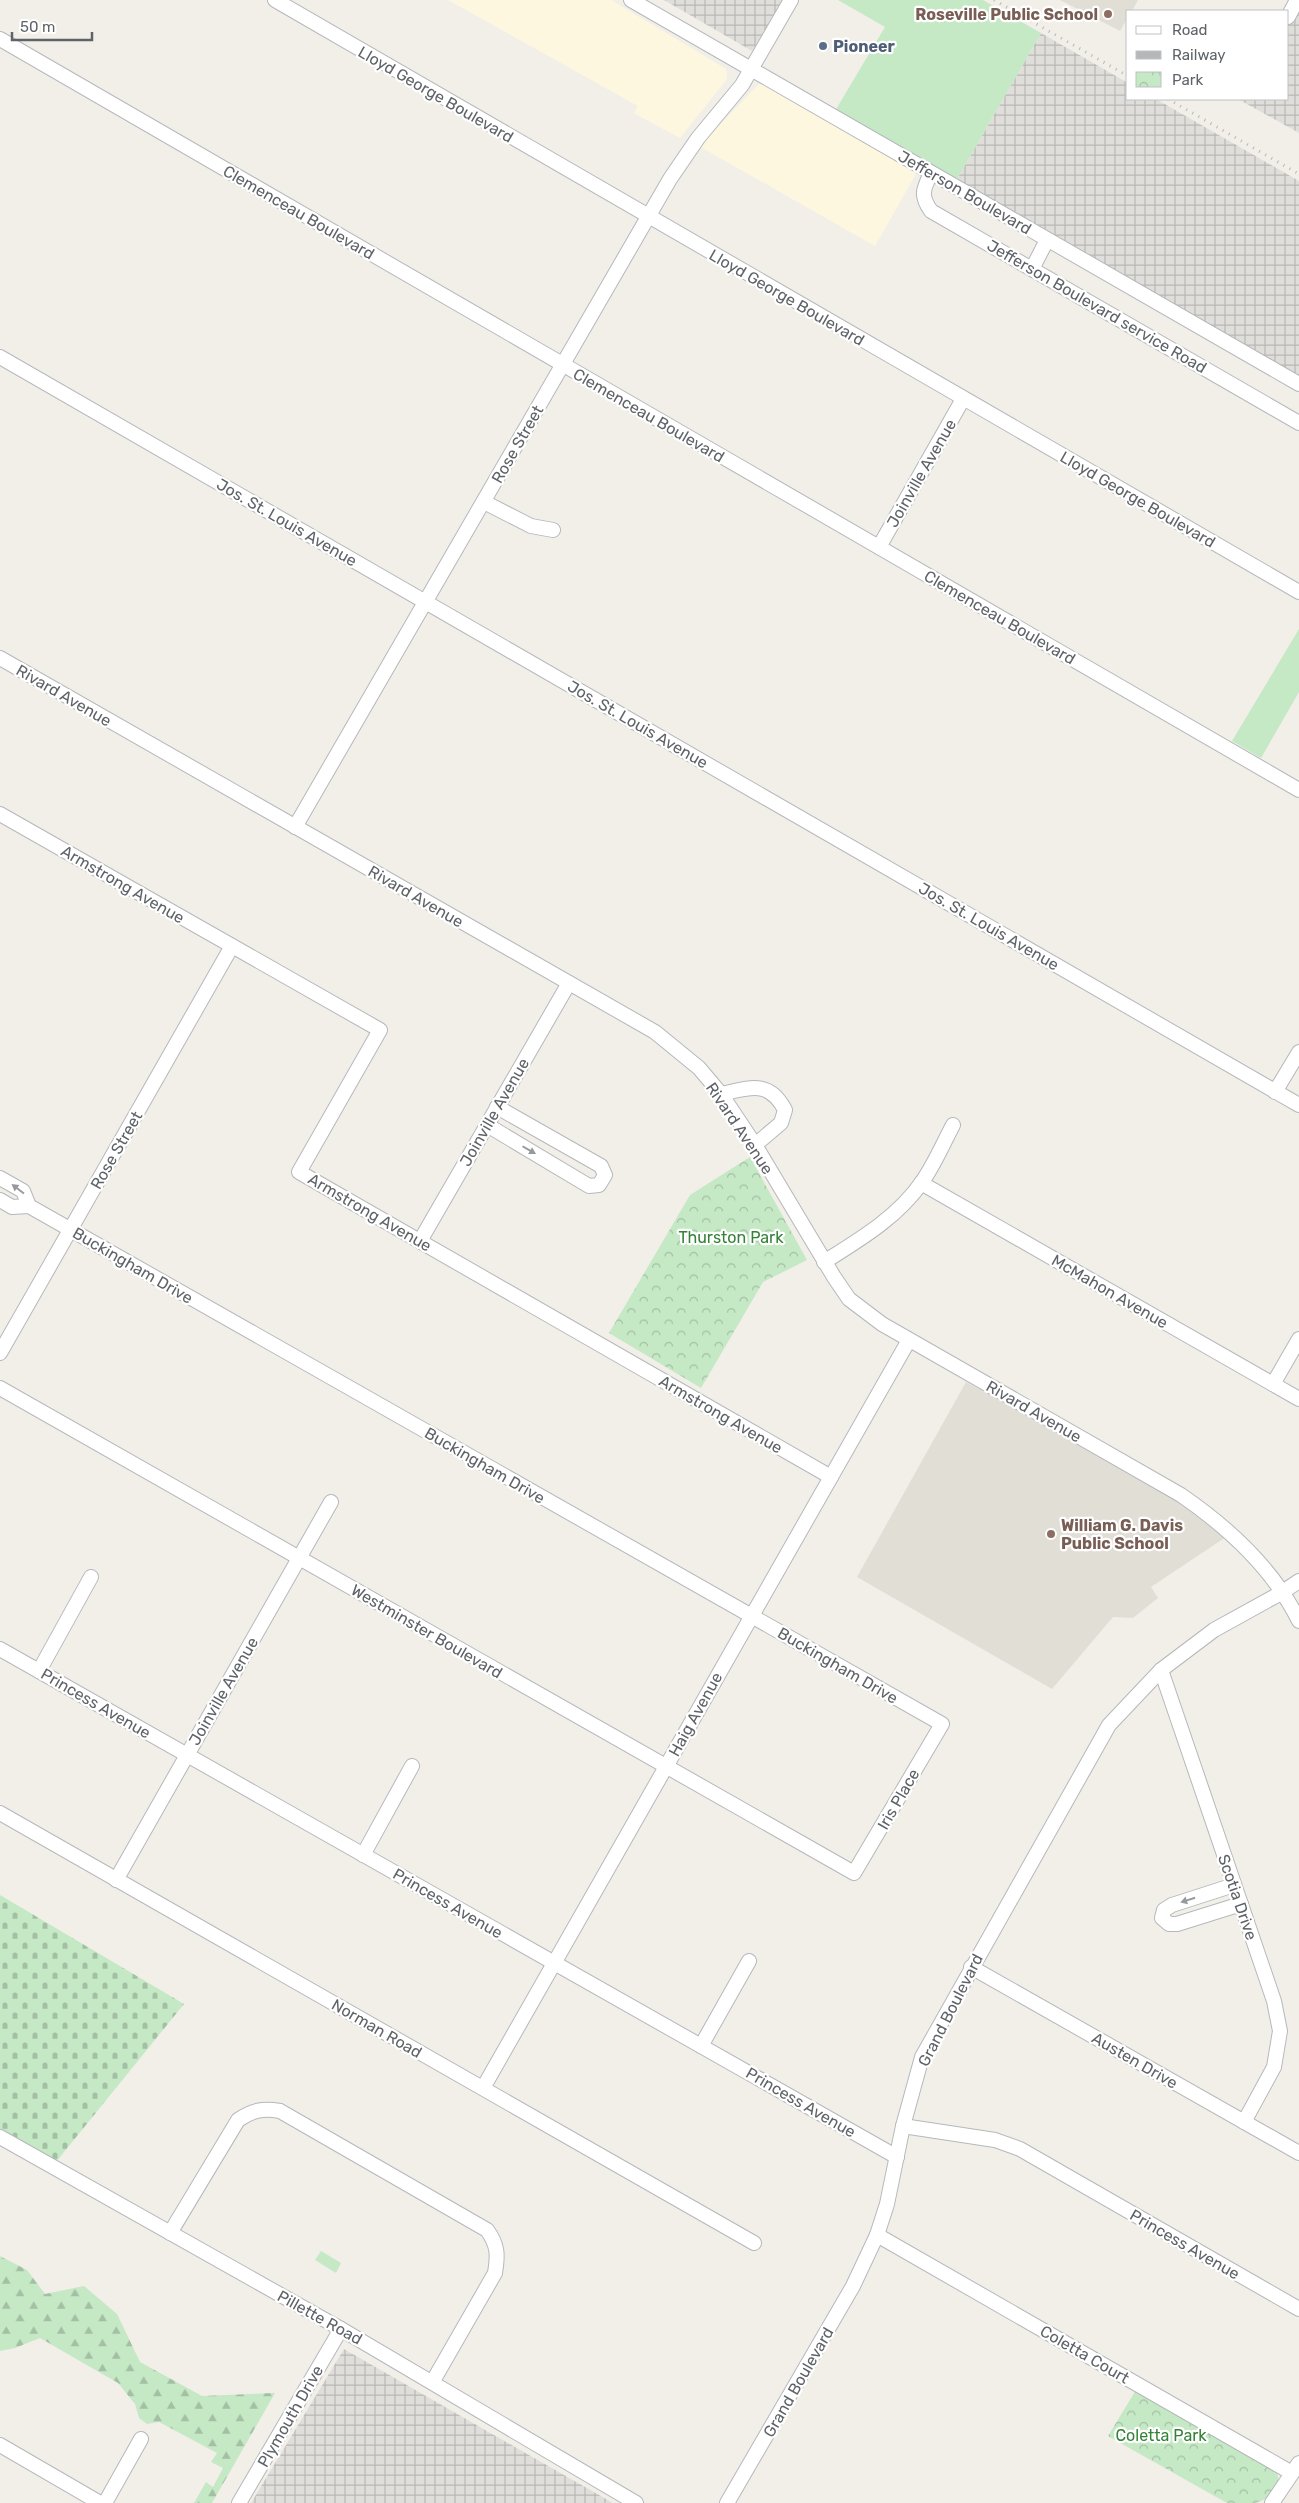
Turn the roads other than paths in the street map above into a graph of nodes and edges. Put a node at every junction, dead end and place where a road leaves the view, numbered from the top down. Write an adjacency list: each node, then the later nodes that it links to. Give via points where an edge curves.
1 (275, 0): 9 (street, Lloyd George Boulevard)
2 (631, 0): 7 (street, Jefferson Boulevard)
3 (791, 0): 7 (street, Rose Street)
4 (1297, 0): 5 (street)
5 (1289, 15)
6 (0, 39): 13 (street, Clemenceau Boulevard)
7 (751, 70): 8 (street, Jefferson Boulevard); 9 (street, Rose Street, via 698,138)
8 (931, 173): 10 (street, Jefferson Boulevard); 11 (street, Jefferson Boulevard service Road, via 924,188 924,200 932,211)
9 (648, 217): 13 (street, Rose Street); 15 (street, Lloyd George Boulevard)
10 (1047, 240): 11 (street); 14 (street, Jefferson Boulevard)
11 (1032, 269): 16 (street, Jefferson Boulevard service Road)
12 (0, 357): 21 (street, Jos. St. Louis Avenue)
13 (564, 365): 17 (street, Rose Street); 19 (street, Clemenceau Boulevard)
14 (1299, 384)
15 (963, 399): 19 (street, Joinville Avenue); 20 (street, Lloyd George Boulevard)
16 (1299, 423)
17 (484, 502): 18 (street, via 531,526); 21 (street, Rose Street)
18 (554, 530)
19 (879, 547): 23 (street, Clemenceau Boulevard)
20 (1299, 592)
21 (426, 602): 25 (street, Rose Street); 29 (street, Jos. St. Louis Avenue)
22 (0, 658): 25 (street, Rivard Avenue)
23 (1299, 790)
24 (0, 814): 26 (street, Armstrong Avenue)
25 (295, 827): 27 (street, Rivard Avenue)
26 (232, 946): 40 (street, Rose Street); 41 (street, Armstrong Avenue, via 380,1030 299,1172)
27 (569, 983): 30 (street, Rivard Avenue, via 654,1032 699,1068); 32 (street, Joinville Avenue)
28 (1299, 1052): 29 (street)
29 (1275, 1092): 31 (street, Jos. St. Louis Avenue)
30 (721, 1094): 35 (street, Rivard Avenue); 35 (street, via 754,1086 779,1098 785,1110 781,1123)
31 (1299, 1105)
32 (497, 1107): 34 (street, Joinville Avenue); 34 (street, one-way to 32, via 589,1186 598,1185 605,1175 601,1166)
33 (953, 1125): 37 (street)
34 (487, 1126): 41 (street, Joinville Avenue)
35 (755, 1146): 42 (street, Rivard Avenue)
36 (0, 1178): 39 (street, Buckingham Drive, one-way to 36, via 23,1191)
37 (921, 1183): 42 (street, via 894,1213 866,1236); 46 (street, McMahon Avenue)
38 (0, 1200): 39 (street, Buckingham Drive, via 12,1207)
39 (29, 1206): 40 (street, Buckingham Drive)
40 (71, 1229): 45 (street, Rose Street); 55 (street, Buckingham Drive)
41 (420, 1241): 49 (street, Armstrong Avenue)
42 (824, 1262): 44 (street, Rivard Avenue, via 850,1299)
43 (1299, 1338): 46 (street)
44 (908, 1340): 49 (street, Haig Avenue); 54 (street, Rivard Avenue, via 1181,1495 1218,1520 1240,1540)
45 (0, 1353)
46 (1273, 1384): 48 (street, McMahon Avenue)
47 (0, 1388): 51 (street, Westminster Boulevard)
48 (1299, 1399)
49 (831, 1477): 55 (street, Haig Avenue)
50 (330, 1502): 51 (street, Joinville Avenue)
51 (299, 1558): 61 (street, Joinville Avenue); 63 (street, Westminster Boulevard)
52 (91, 1578): 59 (street)
53 (1299, 1581): 54 (street, Grand Boulevard)
54 (1281, 1593): 56 (street, Rivard Avenue); 58 (street, Grand Boulevard, via 1214,1630)
55 (751, 1616): 60 (street, Buckingham Drive); 63 (street, Haig Avenue)
56 (1299, 1621)
57 (0, 1649): 59 (street, Princess Avenue)
58 (1161, 1670): 68 (street, Scotia Drive); 72 (street, Grand Boulevard, via 1109,1725)
59 (39, 1671): 61 (street, Princess Avenue)
60 (942, 1724): 66 (street, Iris Place)
61 (187, 1755): 65 (street, Princess Avenue); 67 (street, Joinville Avenue)
62 (412, 1766): 65 (street)
63 (666, 1767): 66 (street, Westminster Boulevard); 71 (street, Haig Avenue)
64 (0, 1813): 67 (street, Norman Road)
65 (363, 1855): 71 (street, Princess Avenue)
66 (854, 1874)
67 (116, 1880): 74 (street, Norman Road)
68 (1234, 1885): 69 (street, Scotia Drive); 69 (street, one-way to 69, via 1172,1905 1164,1910 1162,1918 1169,1924 1177,1924)
69 (1241, 1904): 75 (street, Scotia Drive, via 1274,2000 1280,2031 1274,2067)
70 (749, 1961): 73 (street)
71 (554, 1963): 73 (street, Princess Avenue); 74 (street, Haig Avenue)
72 (971, 1966): 75 (street, Austen Drive); 76 (street, Grand Boulevard, via 922,2057)
73 (701, 2046): 79 (street, Princess Avenue)
74 (483, 2088): 82 (street, Norman Road)
75 (1244, 2122): 78 (street, Austen Drive)
76 (902, 2126): 79 (street, Grand Boulevard); 83 (street, Princess Avenue, via 995,2140 1020,2149)
77 (0, 2137): 80 (street, Pillette Road)
78 (1299, 2153)
79 (897, 2157): 81 (street, Grand Boulevard, via 888,2204)
80 (170, 2233): 84 (street, Pillette Road); 85 (street, via 238,2120 266,2108 280,2111 486,2230 495,2241 498,2255 495,2273)
81 (877, 2235): 88 (street, Coletta Court); 93 (street, Grand Boulevard, via 853,2286)
82 (754, 2243)
83 (1299, 2309)
84 (341, 2329): 85 (street, Pillette Road); 91 (street, Plymouth Drive)
85 (433, 2382): 92 (street, Pillette Road)
86 (141, 2440): 90 (street)
87 (0, 2445): 89 (street)
88 (1296, 2468): 94 (street)
89 (100, 2503)
90 (105, 2503)
91 (239, 2503)
92 (636, 2503)
93 (727, 2503)
94 (1272, 2503)

